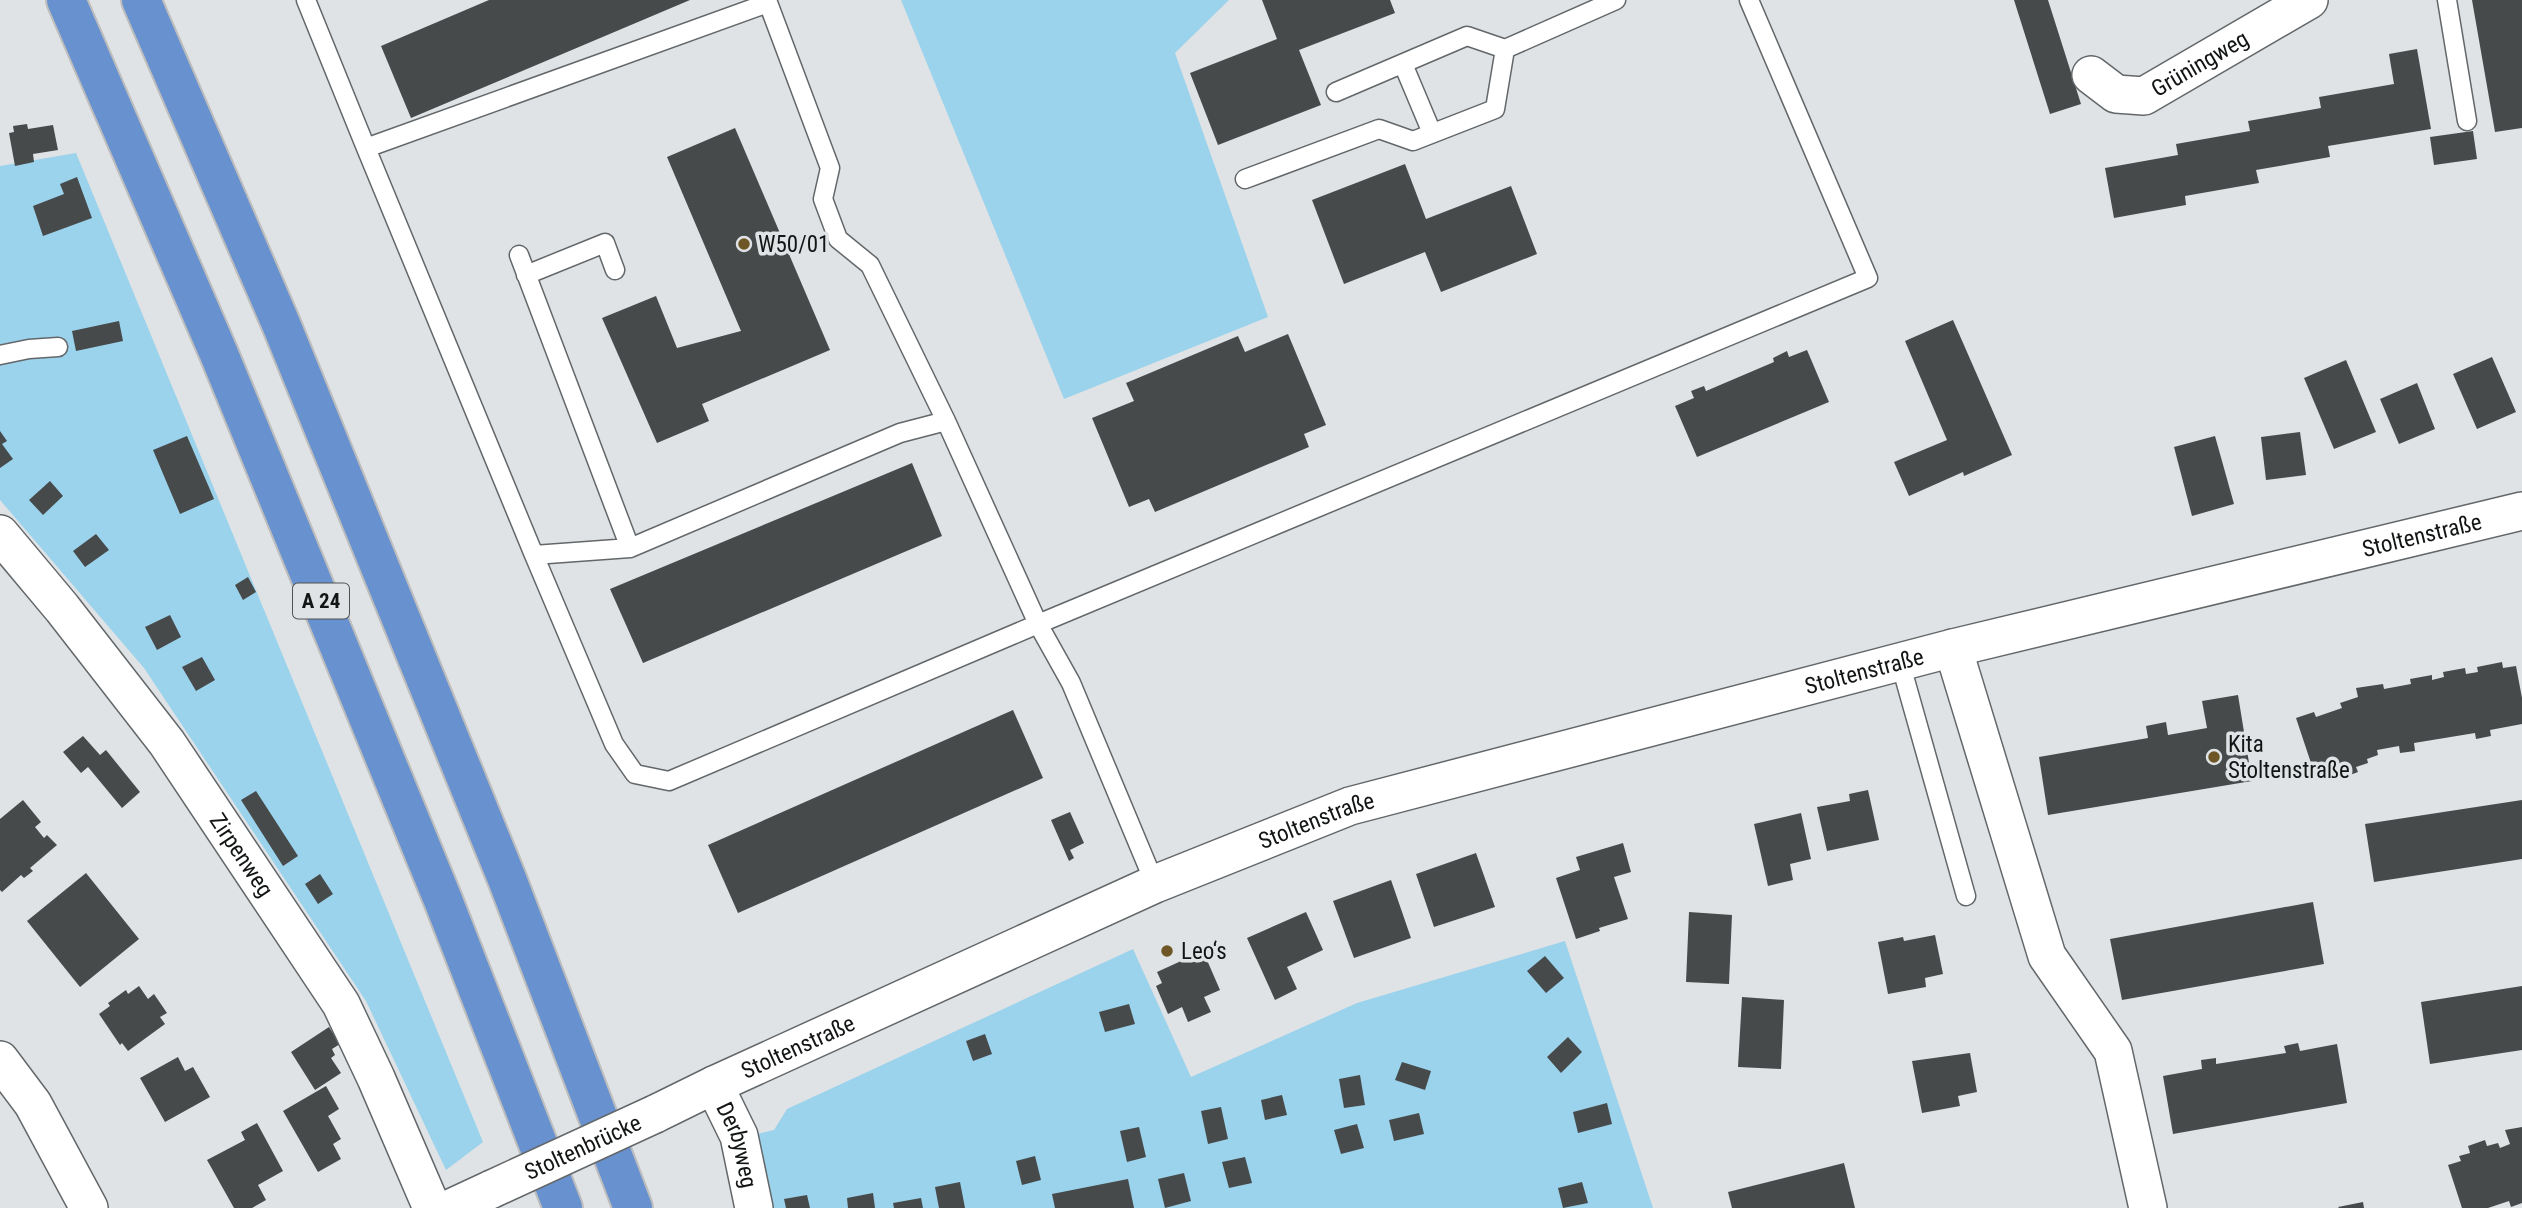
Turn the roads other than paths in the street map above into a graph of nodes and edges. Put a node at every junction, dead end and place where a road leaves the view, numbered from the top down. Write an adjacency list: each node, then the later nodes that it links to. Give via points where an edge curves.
1 (66, 0): 37 (highway, A 24, via 240,405 443,900)
2 (141, 0): 38 (highway, via 286,337 507,879)
3 (306, 0): 15 (lane)
4 (1616, 0): 9 (lane)
5 (1749, 0): 27 (lane, via 1868,278)
6 (2309, 0): 11 (street, Grüningweg, via 2144,96 2116,94)
7 (2447, 0): 13 (lane)
8 (768, 1): 15 (lane); 22 (lane, via 830,168 823,199 838,239 870,265)
9 (1505, 49): 10 (lane, via 1467,36); 14 (lane, via 1496,109)
10 (1403, 64): 12 (lane); 14 (lane)
11 (2091, 75)
12 (1336, 92)
13 (2467, 121)
14 (1433, 133): 16 (lane, via 1413,141 1379,129)
15 (366, 148): 26 (lane)
16 (1245, 179)
17 (519, 255): 19 (lane)
18 (615, 270): 19 (lane, via 605,243)
19 (526, 275): 25 (lane)
20 (58, 347): 21 (lane)
21 (0, 355)
22 (946, 421): 25 (lane, via 900,433); 27 (lane)
23 (2522, 511): 28 (street, Stoltenstraße)
24 (0, 534): 35 (street, Zirpenweg, via 167,743 341,1004)
25 (630, 548): 26 (lane)
26 (534, 555): 27 (lane, via 614,744 635,774 669,781)
27 (1038, 624): 30 (lane, via 1071,683)
28 (1954, 648): 29 (street, Stoltenstraße); 40 (street, Stoltenstraße, via 2047,956 2113,1051)
29 (1900, 662): 30 (street, Stoltenstraße, via 1350,806); 31 (lane)
30 (1155, 884): 33 (street, Stoltenstraße)
31 (1966, 896)
32 (6, 1079): 34 (street, via 33,1104)
33 (714, 1085): 36 (street, Stoltenbrücke, bridge); 39 (street, Derbyweg, via 738,1136)
34 (89, 1208)
35 (432, 1208)
36 (451, 1208)
37 (563, 1208)
38 (633, 1208)
39 (754, 1208)
40 (2148, 1208)

